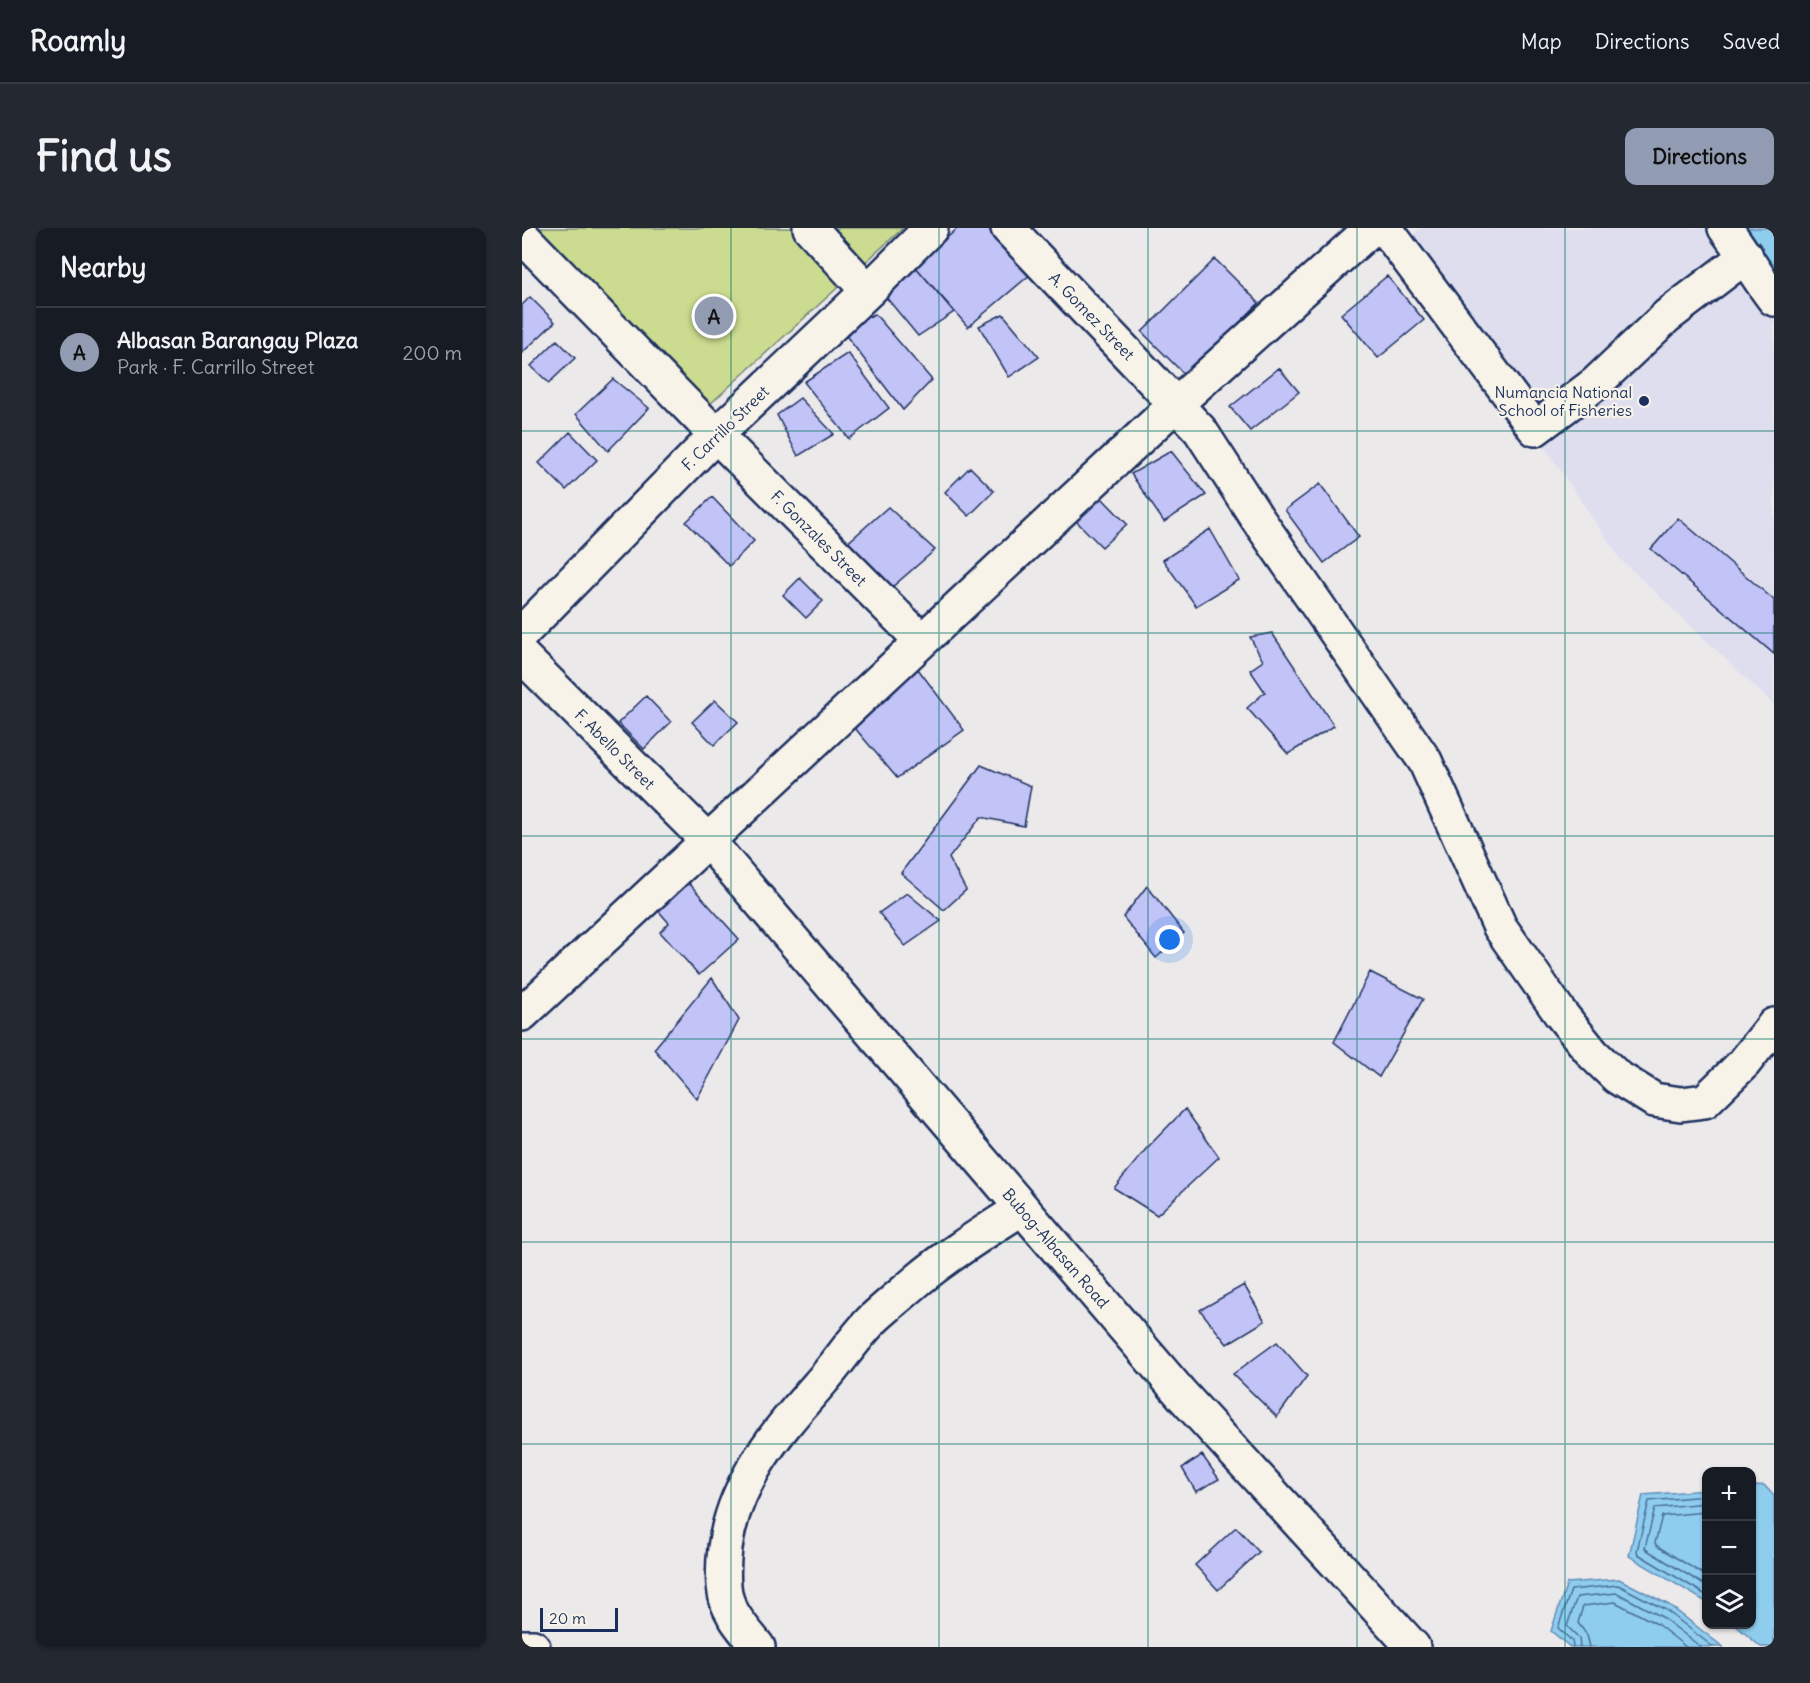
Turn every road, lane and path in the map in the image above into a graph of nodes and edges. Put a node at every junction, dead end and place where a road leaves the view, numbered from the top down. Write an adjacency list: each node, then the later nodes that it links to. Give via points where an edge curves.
1 (810, 228): 9 (street)
2 (931, 228): 9 (street, F. Carrillo Street)
3 (1008, 228): 11 (street, A. Gomez Street)
4 (1372, 228): 11 (street)
5 (1385, 228): 8 (street, via 1535,429 1595,384 1667,316)
6 (1725, 228): 8 (street)
7 (522, 236): 12 (street, F. Gonzales Street)
8 (1746, 256): 10 (street)
9 (868, 291): 12 (street, F. Carrillo Street)
10 (1774, 299)
11 (1176, 404): 14 (street); 18 (street, A. Gomez Street, via 1200,430 1425,761 1500,927 1593,1054 1617,1077 1654,1100 1681,1104 1705,1101 1744,1063)
12 (716, 435): 13 (street, F. Carrillo Street); 14 (street, F. Gonzales Street)
13 (522, 633)
14 (922, 641): 16 (street)
15 (522, 656): 16 (street, F. Abello Street)
16 (709, 842): 17 (street); 19 (street, Bubog-Albasan Road)
17 (522, 1014)
18 (1774, 1025)
19 (1022, 1208): 22 (street, via 920,1279 872,1320 760,1456 735,1507 727,1533 723,1574 730,1610); 23 (street, Bubog-Albasan Road, via 1182,1395)
20 (522, 1647): 21 (street)
21 (533, 1647)
22 (758, 1647)
23 (1413, 1647)

